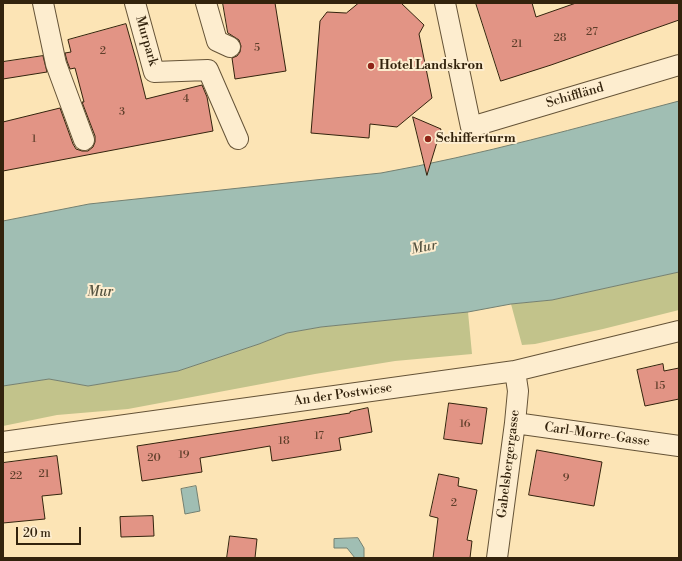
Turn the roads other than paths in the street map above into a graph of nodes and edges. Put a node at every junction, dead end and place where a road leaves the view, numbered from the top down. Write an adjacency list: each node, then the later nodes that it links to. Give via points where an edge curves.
1 (43, 3): 8 (street, via 56,64)
2 (136, 3): 7 (street, Murpark, via 154,72 208,70)
3 (206, 3): 5 (street, via 217,41)
4 (445, 3): 6 (street, Schiffländ, via 471,126)
5 (230, 47)
6 (679, 65)
7 (238, 139)
8 (84, 140)
9 (679, 331): 10 (street, An der Postwiese)
10 (515, 371): 11 (street, Gabelsbergergasse, via 518,391); 12 (street, An der Postwiese)
11 (515, 423): 13 (street, Carl-Morre-Gasse); 14 (street, Gabelsbergergasse)
12 (3, 442)
13 (679, 446)
14 (497, 558)

